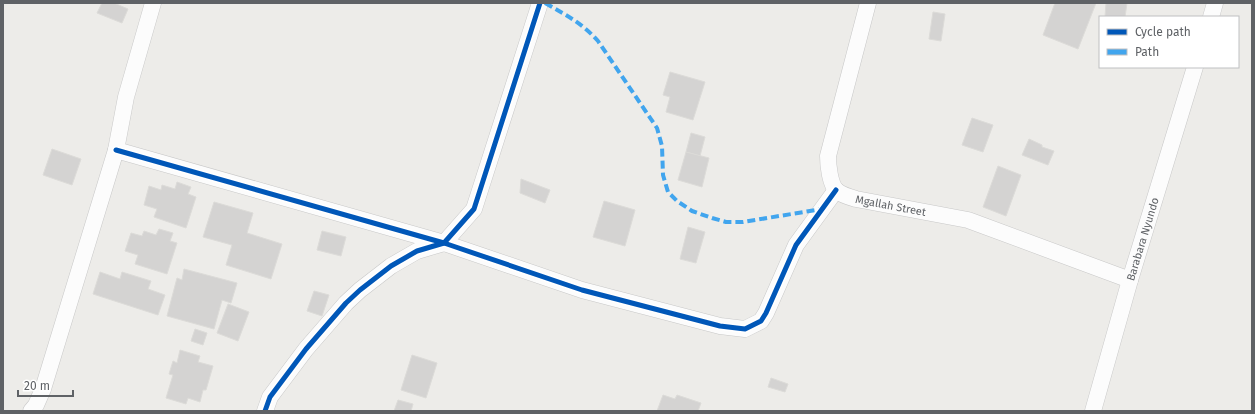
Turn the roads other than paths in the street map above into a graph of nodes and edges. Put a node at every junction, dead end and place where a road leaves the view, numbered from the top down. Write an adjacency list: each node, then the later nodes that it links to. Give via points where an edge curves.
1 (153, 3): 7 (street, via 126,98)
2 (540, 3): 9 (street, via 474,209)
3 (868, 3): 8 (street, via 828,156 828,170)
4 (1215, 3): 5 (street)
5 (1211, 16)
6 (1196, 68): 10 (street, Barabara Nyundo)
7 (116, 150): 9 (street); 11 (street, via 43,389 36,405)
8 (836, 190): 9 (street, via 796,245 766,313 760,321 746,329 720,326 582,290); 10 (street, Mgallah Street, via 856,199 968,220)
9 (444, 243): 12 (street, via 417,251 391,266 346,303 306,349 270,397)
10 (1130, 280): 13 (street, Barabara Nyundo)
11 (30, 411)
12 (265, 411)
13 (1093, 411)

